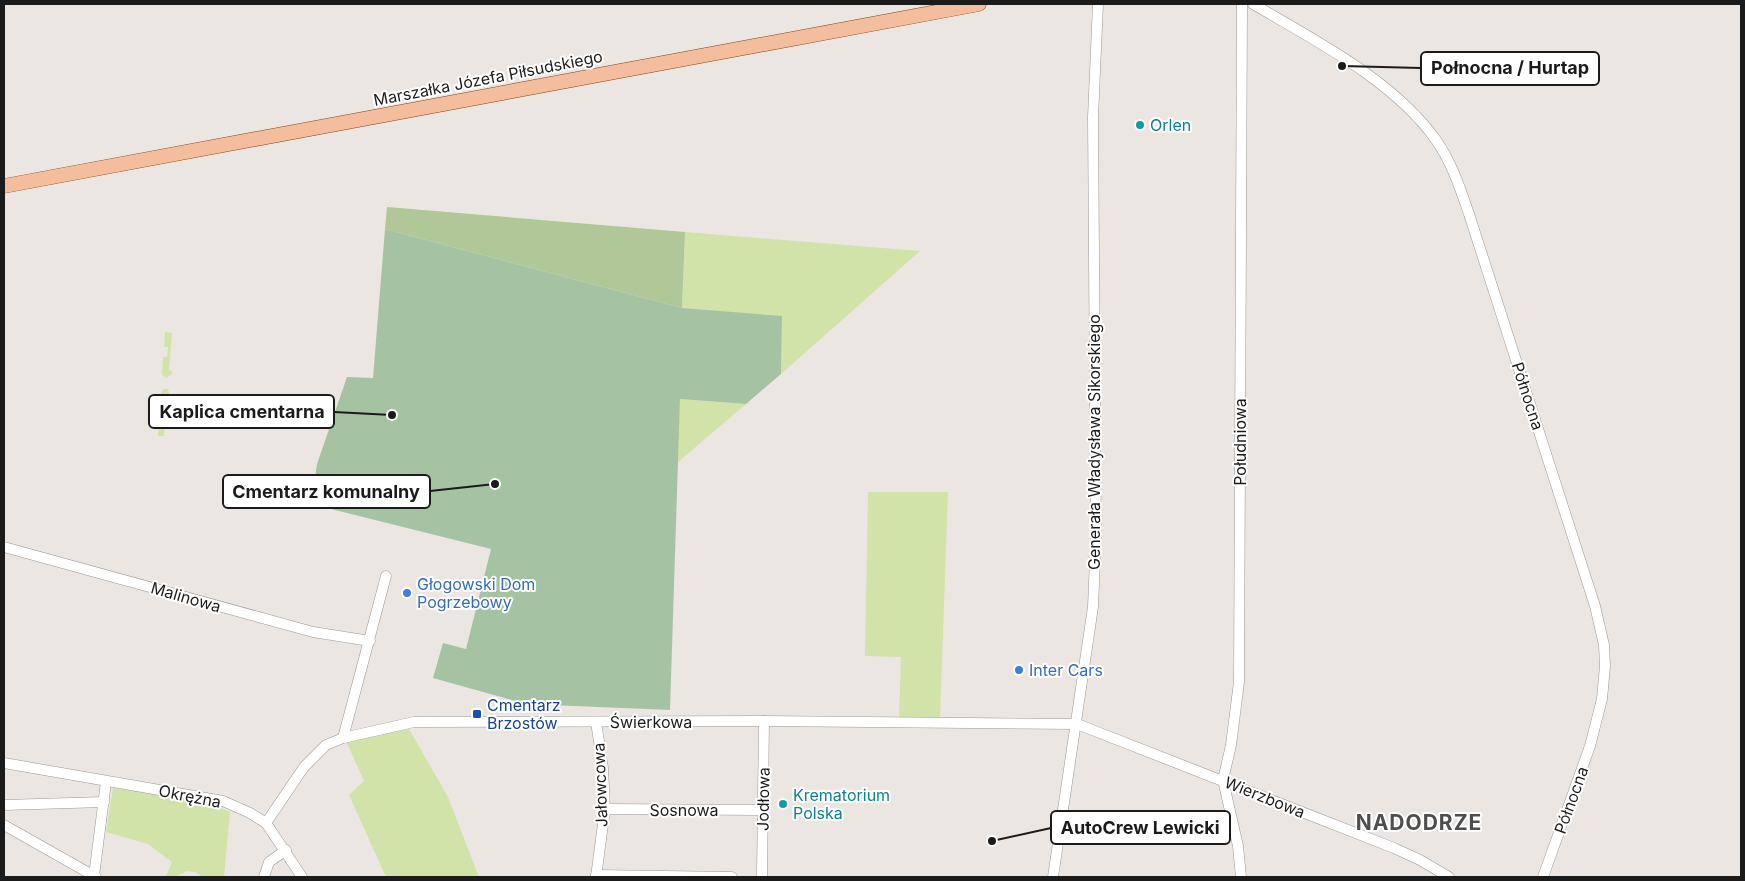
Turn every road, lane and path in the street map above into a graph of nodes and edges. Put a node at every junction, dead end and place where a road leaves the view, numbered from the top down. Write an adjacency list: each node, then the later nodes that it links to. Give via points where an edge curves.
1 (979, 4): 7 (main road, Marszałka Józefa Piłsudskiego)
2 (1088, 4): 6 (street)
3 (1098, 4): 6 (street, Generała Władysława Sikorskiego)
4 (1242, 4): 16 (street, Południowa, via 1239,682)
5 (1253, 4): 34 (street, Północna, via 1380,83 1411,110 1444,152 1469,214 1596,606 1604,645 1604,680 1598,718)
6 (1097, 20): 13 (street, Generała Władysława Sikorskiego, via 1093,117 1094,607)
7 (4, 186)
8 (4, 547): 10 (street, Malinowa, via 314,632)
9 (386, 576): 10 (street)
10 (370, 641): 14 (street)
11 (764, 721): 12 (street, Świerkowa); 13 (street, Świerkowa); 21 (street, Jodłowa)
12 (596, 722): 14 (street, Świerkowa, via 414,722); 20 (street, Jałowcowa)
13 (1077, 724): 16 (street, Wierzbowa); 31 (street, Generała Władysława Sikorskiego)
14 (343, 738): 22 (street, Świerkowa, via 326,745 314,756)
15 (4, 763): 17 (street, Okrężna)
16 (1223, 780): 32 (street, Południowa, via 1238,846); 33 (street, Wierzbowa, via 1394,848)
17 (106, 782): 18 (street); 22 (street, Okrężna, via 223,801)
18 (104, 802): 19 (street); 25 (street)
19 (4, 804)
20 (605, 809): 21 (street, Sosnowa); 26 (street, Jałowcowa)
21 (763, 810): 30 (street, Jodłowa)
22 (266, 823): 24 (street, Okrężna)
23 (4, 825): 25 (street)
24 (286, 850): 27 (street, via 269,862); 28 (street, Okrężna)
25 (95, 876)
26 (596, 876): 29 (street)
27 (264, 877)
28 (302, 877)
29 (732, 877)
30 (762, 877)
31 (1053, 877)
32 (1241, 877)
33 (1450, 877)
34 (1543, 877)

